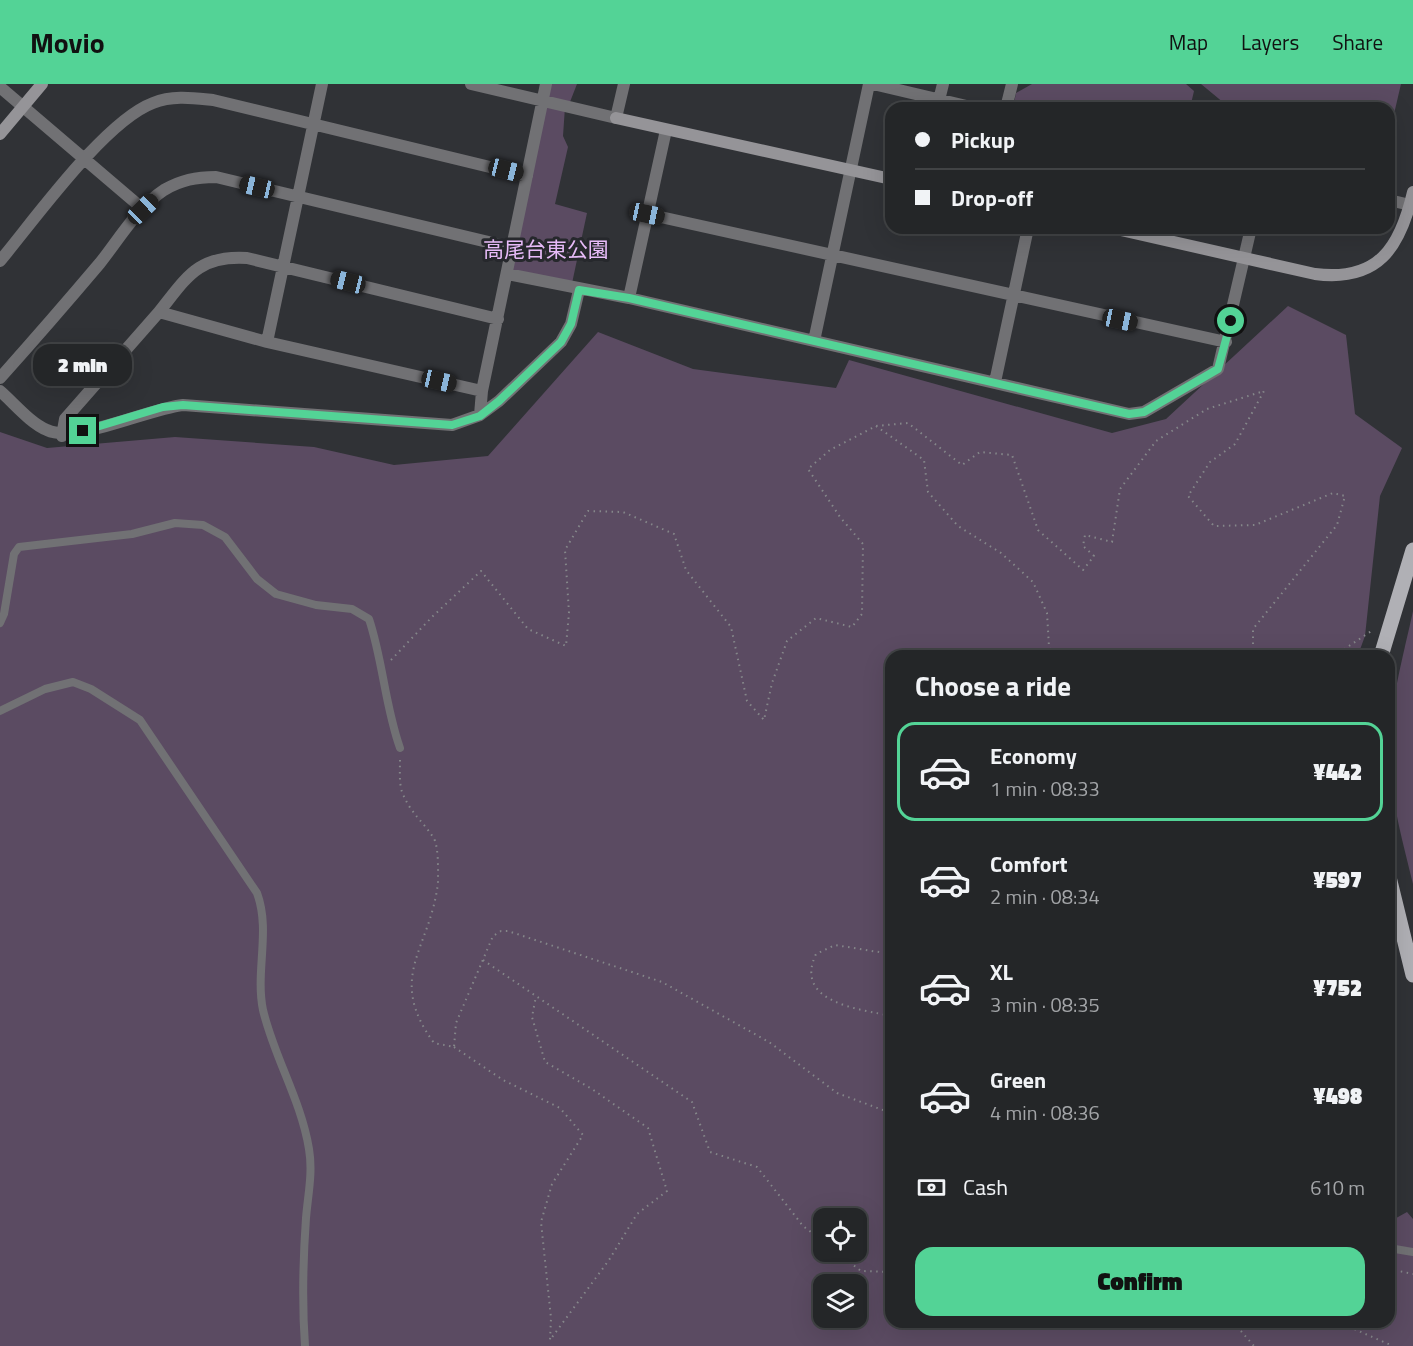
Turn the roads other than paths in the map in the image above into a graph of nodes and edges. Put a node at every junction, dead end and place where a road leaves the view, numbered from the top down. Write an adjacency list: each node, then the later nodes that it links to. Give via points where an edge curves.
1 (42, 84): 14 (street)
2 (322, 84): 16 (street)
3 (471, 84): 11 (street)
4 (546, 84): 11 (street)
5 (624, 84): 15 (street)
6 (871, 84): 10 (street); 20 (street)
7 (943, 84): 10 (street)
8 (1012, 84): 13 (street)
9 (0, 87): 14 (street)
10 (939, 100): 12 (street)
11 (543, 101): 15 (street); 21 (street)
12 (948, 102)
13 (1008, 102)
14 (23, 107): 18 (street); 19 (street)
15 (616, 118): 17 (street)
16 (314, 123): 19 (street, via 213,100 167,99 152,103 118,124); 21 (street); 24 (street)
17 (666, 130): 20 (street); 28 (street)
18 (0, 134)
19 (85, 160): 27 (street); 35 (street)
20 (849, 169): 22 (street); 33 (street)
21 (527, 176): 32 (street)
22 (885, 177)
23 (1413, 192): 26 (street)
24 (298, 196): 27 (street, via 216,177 195,177 161,192); 32 (street); 36 (street)
25 (1395, 201): 26 (street)
26 (1410, 204): 34 (street, via 1401,234 1387,255 1373,266 1347,275 1315,274)
27 (143, 209): 46 (street)
28 (647, 214): 33 (street); 40 (street)
29 (1027, 234): 39 (street)
30 (1139, 234): 34 (street)
31 (1250, 234): 34 (street)
32 (513, 248): 37 (street)
33 (831, 255): 39 (street); 43 (street)
34 (1245, 258): 45 (street)
35 (0, 261)
36 (284, 267): 41 (street, via 247,258 210,260 188,276); 42 (street); 44 (street)
37 (507, 274): 38 (street); 42 (street)
38 (579, 290): 40 (street); 50 (street, via 571,324 561,342)
39 (1013, 297): 45 (street); 47 (street)
40 (629, 298): 43 (street)
41 (159, 312): 44 (street); 51 (street, via 65,419)
42 (498, 319): 49 (street)
43 (814, 341): 47 (street)
44 (267, 342): 49 (street)
45 (1226, 342): 47 (street, via 1218,369 1144,412 1129,414)
46 (0, 378)
47 (995, 382)
48 (0, 391): 51 (street, via 45,430)
49 (482, 391): 50 (street)
50 (480, 416): 51 (street, via 452,425 183,405 163,407)
51 (62, 436)
52 (1413, 550): 54 (main road)
53 (0, 623): 56 (lane, via 19,547 123,535 163,525 203,525 225,537 257,579 276,594 316,605 352,609 369,619 389,717)
54 (1383, 650)
55 (0, 711): 61 (lane, via 45,689 73,682 140,720 257,893 265,917 263,1010 289,1079 309,1149)
56 (400, 748)
57 (1395, 902): 58 (main road)
58 (1413, 975)
59 (1395, 1249): 60 (lane)
60 (1413, 1252)
61 (304, 1346)

